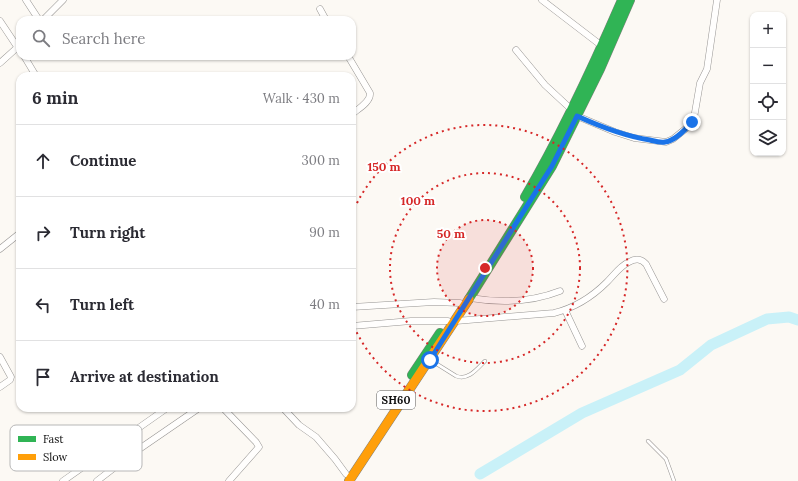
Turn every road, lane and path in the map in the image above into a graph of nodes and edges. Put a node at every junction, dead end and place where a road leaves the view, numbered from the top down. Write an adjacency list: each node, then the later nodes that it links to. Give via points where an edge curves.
1 (26, 0): 8 (street)
2 (63, 0): 9 (street)
3 (542, 0): 14 (street)
4 (622, 0): 14 (main road, SH60)
5 (630, 0): 22 (main road, SH60, via 600,69)
6 (717, 0): 22 (street, via 707,69 700,83 694,118 689,126 673,139 666,142 634,138)
7 (320, 9): 10 (street)
8 (36, 16)
9 (47, 16)
10 (324, 16)
11 (0, 21): 12 (street)
12 (3, 30): 13 (street)
13 (16, 45)
14 (602, 46): 22 (main road, SH60)
15 (16, 50): 19 (street)
16 (516, 50): 22 (street, via 545,85)
17 (26, 60): 20 (street)
18 (350, 60): 21 (street, via 371,97)
19 (0, 63)
20 (34, 72)
21 (356, 110)
22 (574, 113): 27 (main road, SH60, via 552,166)
23 (16, 236): 24 (street)
24 (0, 249)
25 (560, 291): 27 (street, via 536,299)
26 (664, 299): 29 (street, via 646,264 637,259 622,266 587,298)
27 (464, 303): 28 (street, via 434,302); 30 (main road, SH60)
28 (356, 307)
29 (565, 310): 30 (street, via 554,313); 32 (street)
30 (453, 320): 31 (street); 34 (main road, SH60); 46 (main road, SH60)
31 (356, 326)
32 (582, 346)
33 (0, 357): 36 (street, via 11,377)
34 (430, 360): 35 (lane, via 460,378 469,376); 46 (main road, SH60)
35 (485, 362)
36 (0, 387)
37 (161, 412): 41 (street)
38 (193, 412): 43 (street)
39 (227, 412): 49 (street, via 258,447)
40 (287, 412): 46 (street, via 316,437 335,459)
41 (142, 426)
42 (648, 441): 50 (lane, via 666,459)
43 (142, 447)
44 (77, 471): 47 (street)
45 (110, 471): 48 (street)
46 (345, 479)
47 (63, 481)
48 (97, 481)
49 (229, 481)
50 (674, 481)

